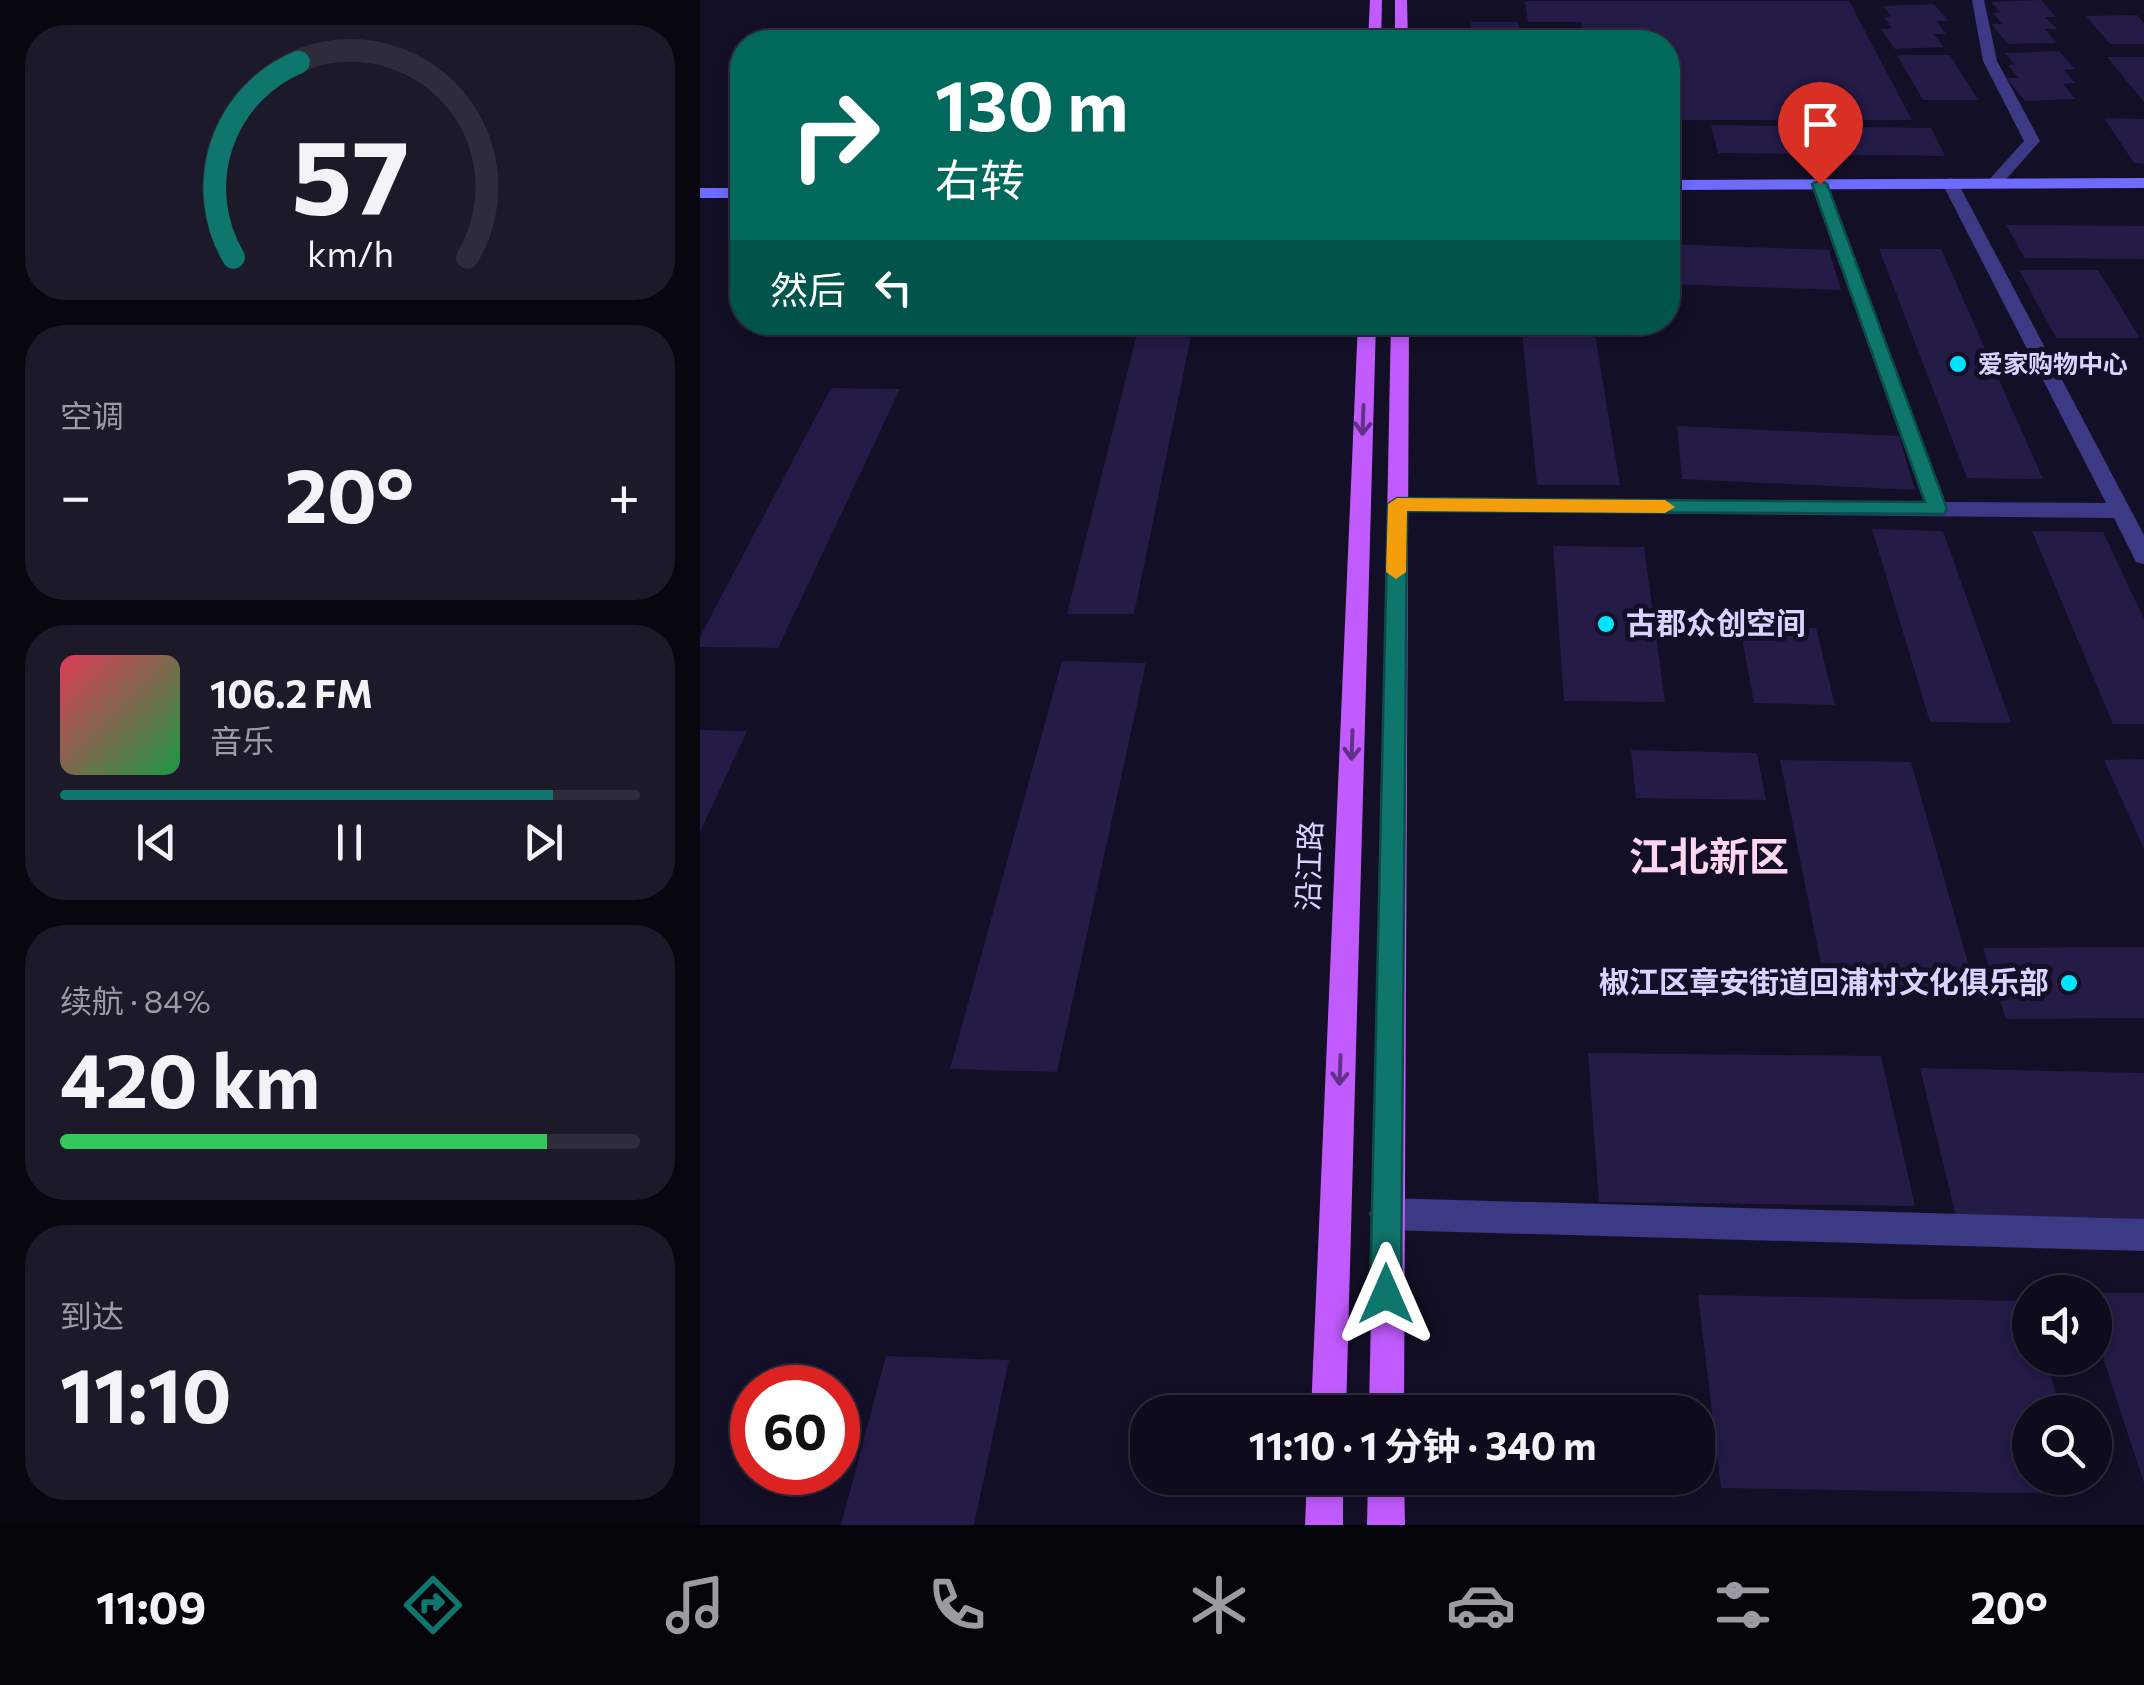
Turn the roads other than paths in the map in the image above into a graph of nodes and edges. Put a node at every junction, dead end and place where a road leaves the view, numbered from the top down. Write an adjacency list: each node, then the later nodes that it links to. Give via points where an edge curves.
1 (1376, 0): 4 (main road)
2 (1402, 0): 5 (main road)
3 (1978, 0): 6 (street, via 1990,61 2032,141)
4 (1375, 30)
5 (1402, 30)
6 (1994, 182): 7 (street); 9 (street)
7 (1950, 183): 8 (street); 17 (street)
8 (1820, 184): 10 (street); 16 (street)
9 (2144, 184)
10 (1680, 185)
11 (730, 192): 12 (street)
12 (700, 193)
13 (1367, 335): 21 (main road, 沿江路, one-way to 21)
14 (1400, 335): 15 (main road)
15 (1397, 504): 16 (street); 19 (main road)
16 (1937, 509): 17 (street)
17 (2120, 511): 18 (street)
18 (2144, 556)
19 (1386, 1214): 20 (street); 22 (main road)
20 (2144, 1236)
21 (1329, 1395)
22 (1386, 1395)
23 (1325, 1495): 25 (main road)
24 (1386, 1495): 26 (main road)
25 (1324, 1525)
26 (1386, 1525)

